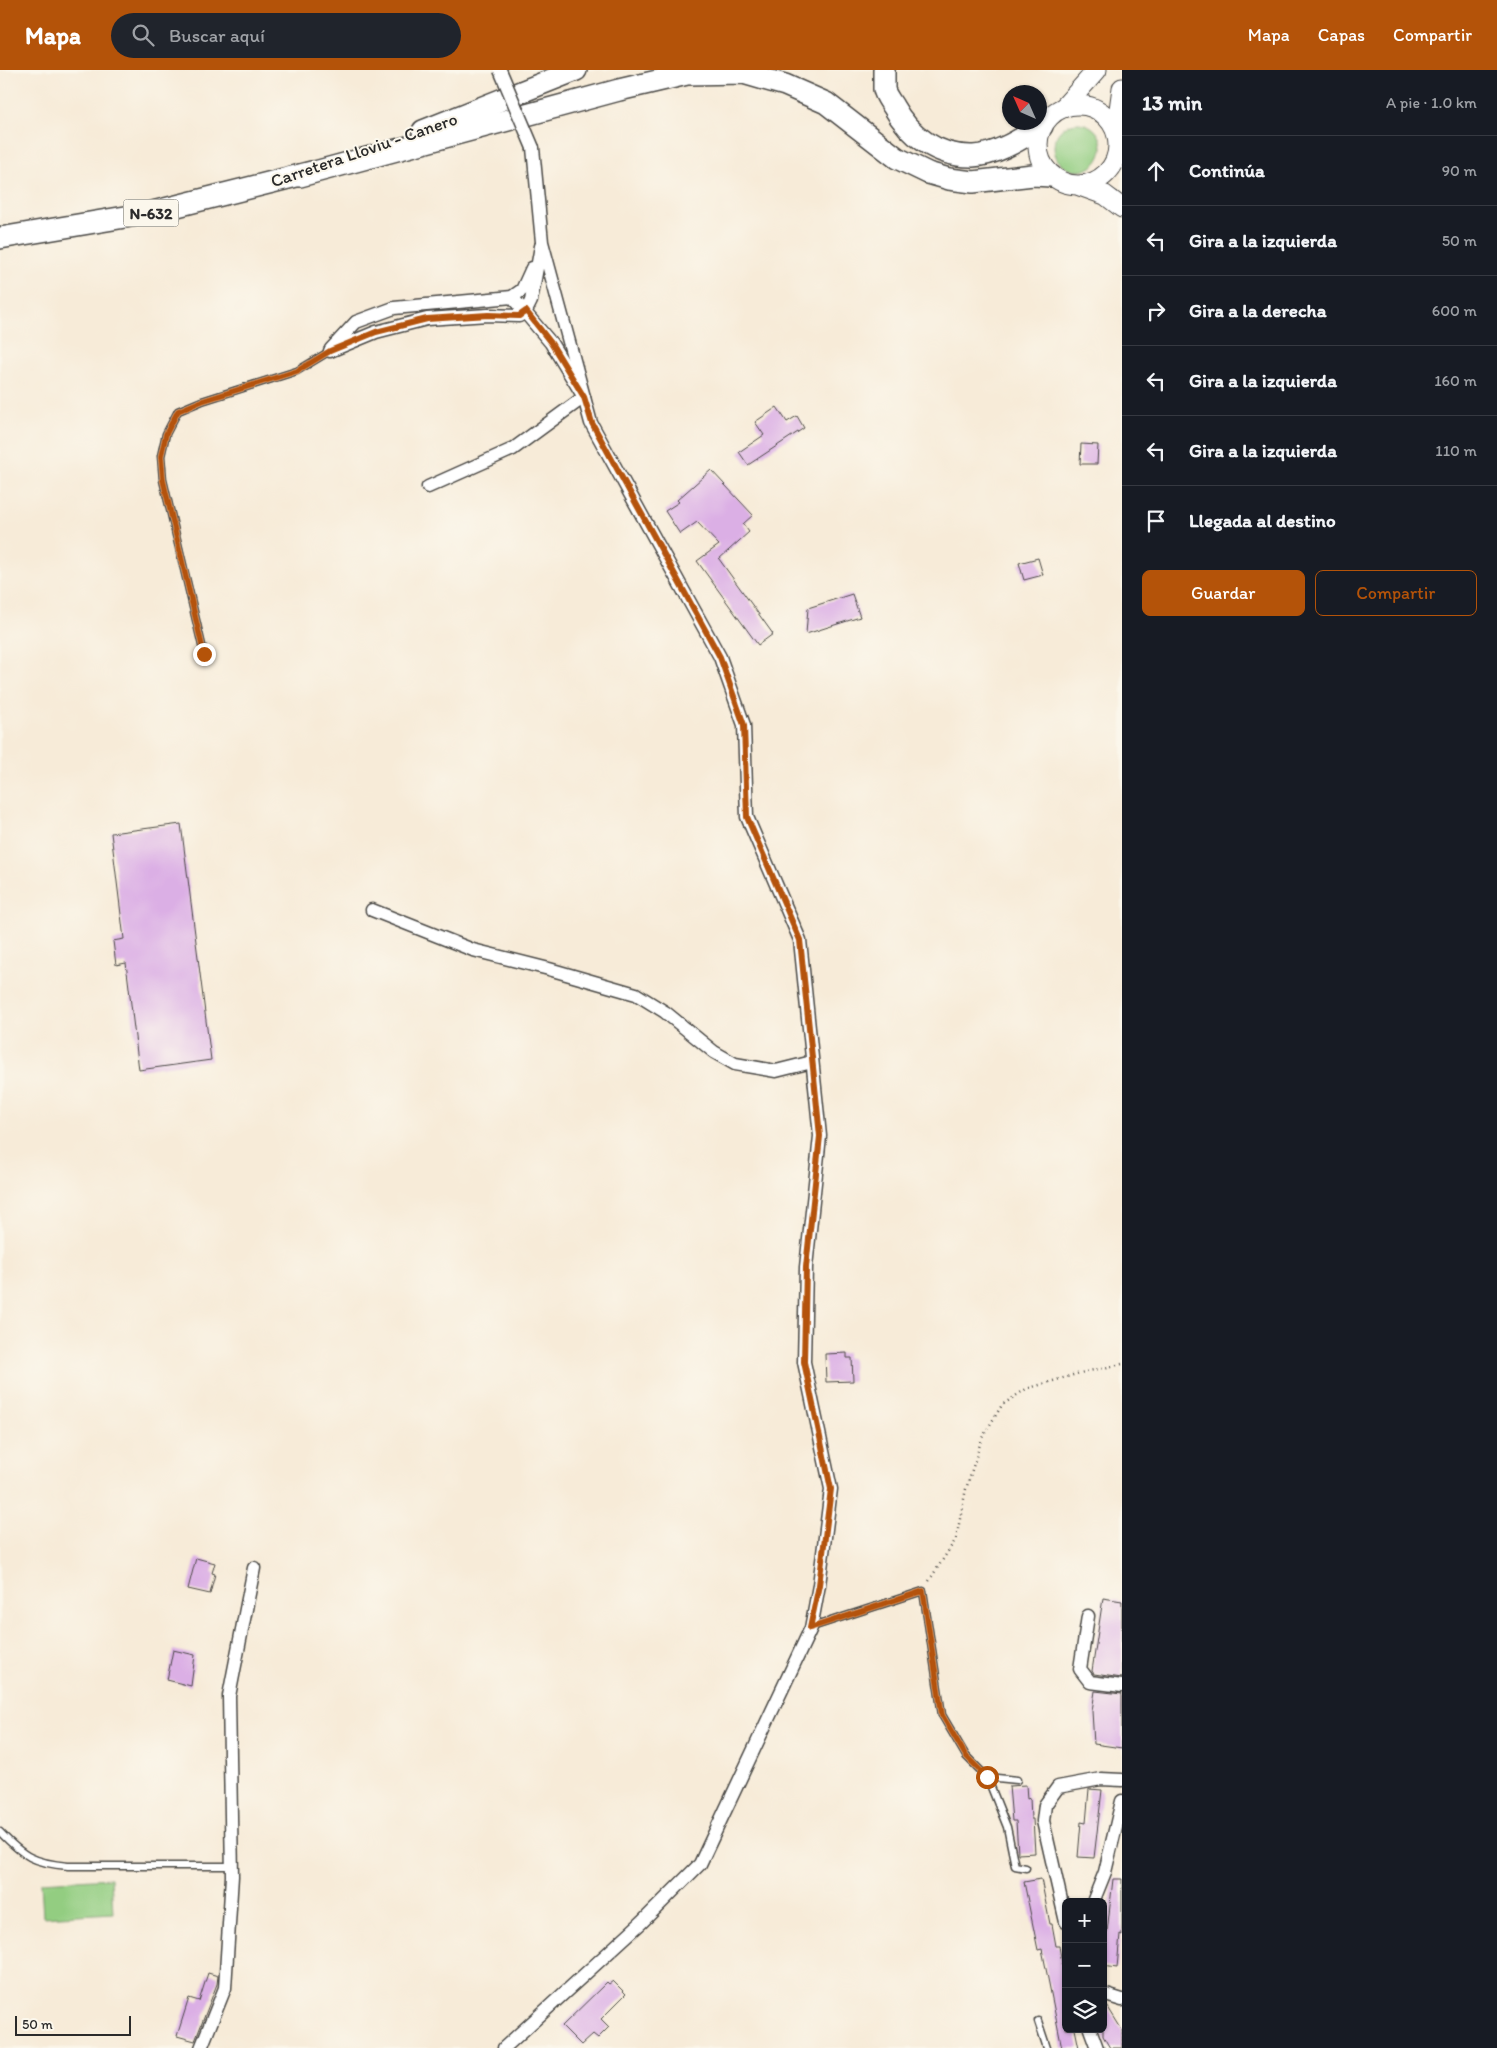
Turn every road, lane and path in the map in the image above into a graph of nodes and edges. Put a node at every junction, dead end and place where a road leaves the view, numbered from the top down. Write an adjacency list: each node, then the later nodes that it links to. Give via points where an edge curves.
1 (500, 70): 19 (street, bridge, via 533,148)
2 (557, 70): 12 (highway)
3 (576, 70): 12 (highway, Carretera Lloviu - Canero / N-632)
4 (884, 70): 9 (highway, via 884,91 898,115 910,131 939,150 974,156 1006,146)
5 (1097, 70): 7 (main road)
6 (1122, 88): 11 (main road)
7 (1063, 108): 8 (main road); 11 (main road, via 1084,105 1094,108 1111,121)
8 (1047, 120)
9 (1035, 130)
10 (1040, 130): 15 (main road, via 1039,158)
11 (1116, 131): 13 (main road)
12 (390, 145): 14 (highway, Carretera Lloviu - Canero / N-632)
13 (1119, 158): 16 (main road, via 1102,178)
14 (300, 176): 15 (highway, via 687,74 743,73 785,85 826,103 897,158 928,173 973,182); 18 (highway, Carretera Lloviu - Canero / N-632, via 149,213)
15 (1051, 176): 16 (main road)
16 (1080, 186): 17 (main road, via 1105,195)
17 (1122, 208)
18 (0, 238)
19 (542, 242): 20 (street, via 522,290); 21 (street, via 531,301); 23 (street)
20 (512, 297): 21 (street); 22 (street, via 394,308 356,322)
21 (526, 311): 22 (street, via 519,316 427,319 376,332); 23 (street, via 551,343)
22 (330, 351): 25 (lane, via 297,371 178,411 166,434 161,456 163,480)
23 (584, 397): 24 (street, via 513,449); 27 (street, via 592,423 720,657 744,725 747,817 800,940)
24 (428, 487)
25 (204, 654)
26 (372, 910): 27 (street, via 473,950 636,994 735,1064 776,1070)
27 (812, 1062): 32 (street, via 820,1136 806,1267 804,1362 831,1489)
28 (1122, 1364): 30 (path, via 1026,1389 1002,1405 982,1438 966,1489 956,1539)
29 (254, 1568): 39 (street, via 229,1696)
30 (923, 1591): 32 (lane); 34 (lane, via 942,1715 966,1756)
31 (1088, 1616): 33 (street, via 1080,1668 1090,1682)
32 (810, 1628): 48 (street, via 700,1864 642,1922)
33 (1122, 1686)
34 (987, 1777): 35 (lane); 40 (lane, via 1007,1826 1015,1866)
35 (1017, 1780)
36 (1122, 1780): 42 (street, via 1100,1778 1058,1787 1045,1805 1043,1821)
37 (1122, 1801): 41 (street, via 1105,1872)
38 (0, 1832): 39 (lane, via 29,1858 45,1864)
39 (232, 1866): 47 (street, via 225,1988)
40 (1026, 1868)
41 (1095, 1898)
42 (1062, 1904)
43 (1107, 1995): 44 (street)
44 (1122, 2000)
45 (1038, 2021): 49 (lane)
46 (1092, 2033): 50 (street)
47 (201, 2048)
48 (504, 2048)
49 (1047, 2048)
50 (1098, 2048)

